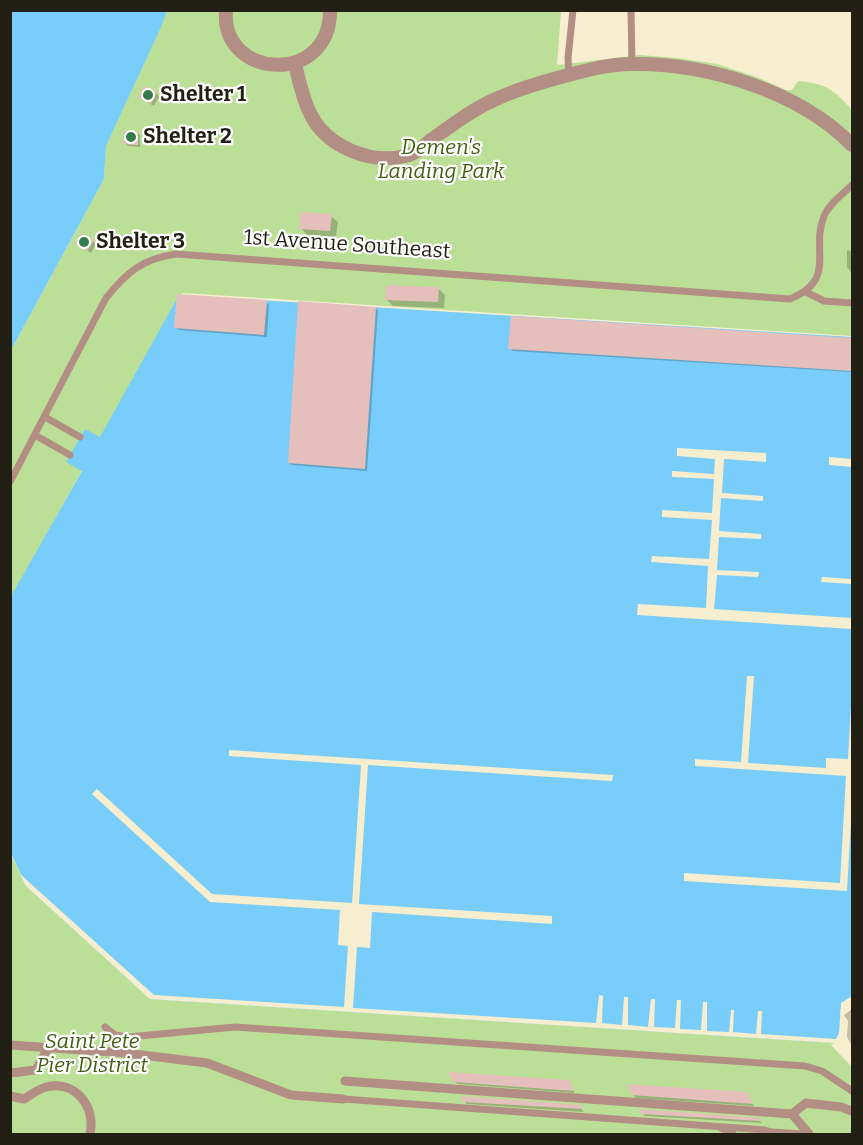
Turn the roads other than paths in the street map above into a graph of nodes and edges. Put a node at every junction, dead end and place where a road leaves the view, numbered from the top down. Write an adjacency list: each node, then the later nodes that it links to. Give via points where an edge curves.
1 (226, 10): 5 (street, via 232,39 248,57 271,66)
2 (330, 10): 5 (street, via 323,42)
3 (573, 10): 7 (lane)
4 (631, 10): 6 (lane)
5 (295, 64): 7 (street, via 310,114 324,132 362,156 386,158 411,155 495,99)
6 (632, 64): 7 (street, via 589,68); 8 (street, via 715,74 761,89 805,108)
7 (569, 75)
8 (852, 145)
9 (852, 185): 10 (lane, via 824,215 819,269 815,283)
10 (806, 292): 11 (lane, via 824,301); 12 (lane, 1st Avenue Southeast, via 790,299 176,254 156,256 121,280 106,298)
11 (852, 303)
12 (45, 417): 13 (lane, 1st Avenue Southeast); 14 (lane)
13 (35, 435): 15 (lane); 16 (lane, 1st Avenue Southeast)
14 (81, 437)
15 (70, 455)
16 (10, 482)
17 (105, 1028): 22 (lane, via 128,1037 235,1027 805,1066 822,1071)
18 (10, 1045): 19 (street)
19 (48, 1048): 20 (street, via 36,1070); 24 (street, via 207,1063 291,1095)
20 (10, 1073)
21 (345, 1081): 26 (street)
22 (852, 1091)
23 (10, 1096): 29 (street, via 24,1099 51,1087 70,1090 87,1102)
24 (343, 1099): 27 (lane)
25 (852, 1111): 26 (street, via 806,1103)
26 (792, 1114): 32 (street)
27 (713, 1126): 28 (lane); 30 (lane)
28 (775, 1133): 31 (lane)
29 (90, 1134)
30 (733, 1134)
31 (803, 1134)
32 (809, 1134)

